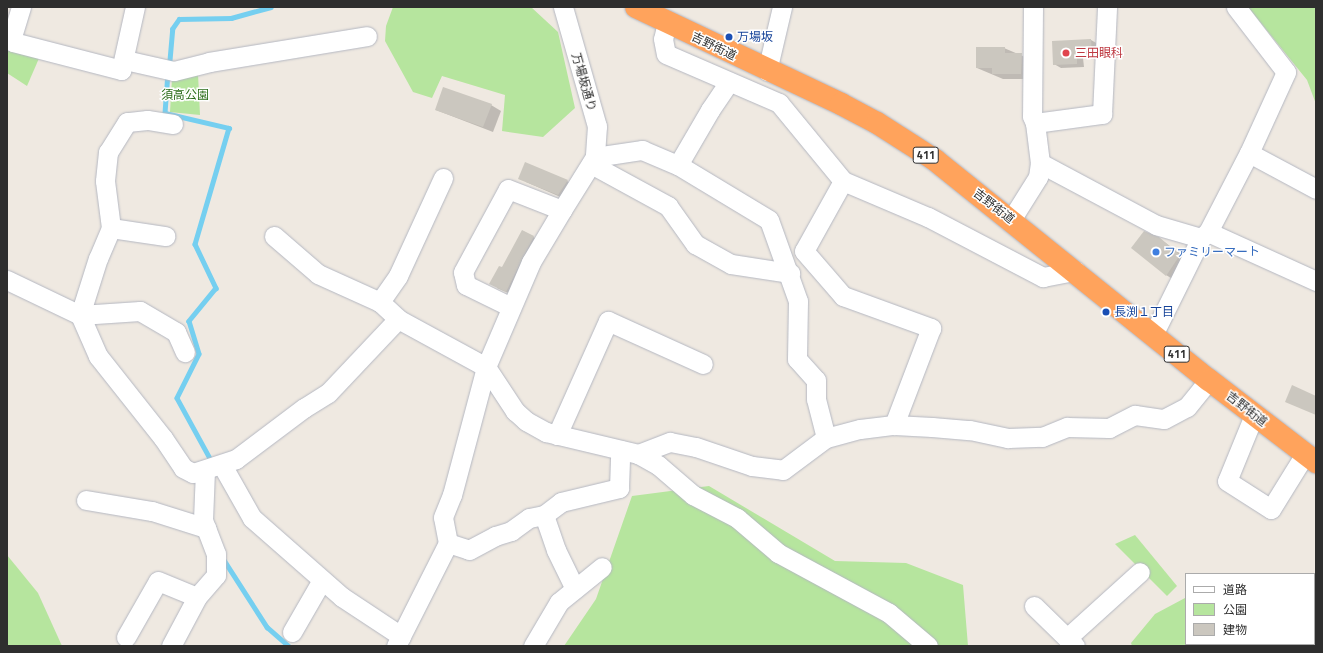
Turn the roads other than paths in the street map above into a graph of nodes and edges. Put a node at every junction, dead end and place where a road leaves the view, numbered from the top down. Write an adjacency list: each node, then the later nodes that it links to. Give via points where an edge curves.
1 (21, 7): 11 (street, via 12,37 14,42 120,70)
2 (135, 7): 11 (street)
3 (563, 7): 17 (street, 万場坂通り, via 597,126)
4 (636, 7): 9 (highway, 吉野街道 / 411)
5 (782, 7): 12 (street)
6 (1033, 7): 14 (street, via 1032,116)
7 (1107, 7): 14 (street, via 1102,114)
8 (1236, 7): 16 (street, via 1286,72)
9 (668, 23): 12 (highway, 吉野街道 / 411); 13 (street, via 663,38 666,54)
10 (367, 36): 11 (street, via 169,71)
11 (125, 60)
12 (766, 71): 24 (highway, 吉野街道 / 411, via 877,123 935,160)
13 (729, 82): 19 (street); 21 (street, via 779,103)
14 (1035, 123): 18 (street)
15 (173, 124): 25 (street, via 147,120 127,122 108,152 105,181)
16 (1249, 153): 22 (street); 26 (street)
17 (593, 161): 19 (street, via 642,150); 23 (street); 31 (street, via 668,206 695,244 731,264)
18 (1040, 163): 24 (street, via 1038,177); 26 (street, via 1156,224)
19 (678, 165): 31 (street, via 769,220)
20 (443, 178): 34 (street, via 398,276)
21 (843, 181): 29 (street); 30 (street, via 928,217 1043,277)
22 (1316, 189)
23 (562, 210): 35 (street, via 531,262); 35 (street, via 508,189 463,272 466,285)
24 (1012, 220): 30 (highway, 吉野街道 / 411)
25 (111, 228): 27 (street); 36 (street, via 98,258)
26 (1205, 235): 33 (street); 38 (street)
27 (165, 236)
28 (274, 236): 34 (street, via 318,274)
29 (804, 251): 31 (street); 44 (street, via 843,296 931,328)
30 (1075, 271): 38 (highway, 吉野街道 / 411)
31 (790, 273): 46 (street, via 798,302 797,359 816,380 816,398)
32 (7, 280): 36 (street)
33 (1316, 281)
34 (380, 302): 37 (street)
35 (511, 307): 41 (street)
36 (80, 315): 39 (street, via 140,311 176,332); 50 (street, via 98,356 163,438 183,468 193,473)
37 (398, 319): 41 (street); 50 (street, via 328,394 304,408 236,459)
38 (1153, 335): 42 (highway, 吉野街道 / 411)
39 (185, 352)
40 (703, 364): 45 (street, via 608,321)
41 (486, 367): 45 (street, via 515,411 526,421); 54 (street, via 452,495 443,517)
42 (1209, 380): 43 (highway, 吉野街道 / 411); 44 (street, via 1187,406 1164,419 1135,415 1109,428 1067,427 1042,437 1008,438 970,430)
43 (1254, 415): 49 (highway, 吉野街道 / 411); 49 (street, via 1227,482 1271,509)
44 (894, 425): 46 (street, via 860,429)
45 (556, 435): 47 (street)
46 (826, 438): 48 (street, via 783,470 752,466 696,447 670,442)
47 (620, 450): 48 (street); 52 (street, via 619,488 561,502)
48 (638, 454): 67 (street, via 658,465 693,495 737,518 778,553 889,613)
49 (1310, 458)
50 (216, 467): 53 (street, via 203,520); 57 (street, via 252,518)
51 (86, 500): 53 (street, via 152,511)
52 (544, 515): 54 (street, via 529,518 511,531 495,536 469,550); 58 (street, via 556,550)
53 (206, 528): 59 (street, via 216,554 216,575)
54 (448, 543): 64 (street)
55 (602, 567): 58 (street)
56 (1140, 572): 63 (street)
57 (322, 580): 61 (street); 64 (street)
58 (575, 589): 66 (street, via 559,602)
59 (197, 597): 62 (street, via 158,581); 65 (street)
60 (1034, 606): 63 (street)
61 (292, 632)
62 (126, 637)
63 (1071, 642)
64 (398, 643)
65 (171, 646)
66 (533, 646)
67 (928, 646)

